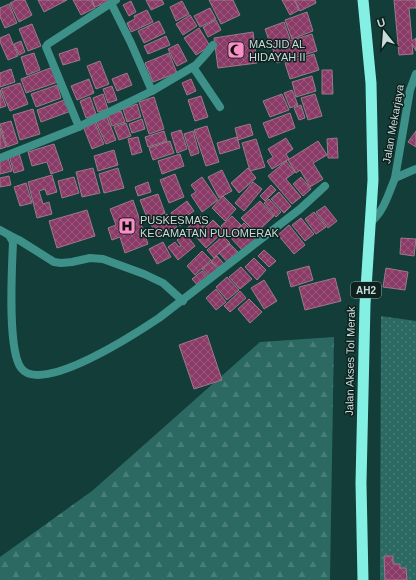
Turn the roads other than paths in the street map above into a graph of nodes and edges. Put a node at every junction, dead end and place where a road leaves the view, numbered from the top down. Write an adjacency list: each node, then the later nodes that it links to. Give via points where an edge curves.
1 (363, 0): 13 (highway, Jalan Akses Tol Merak / AH2, via 371,83 374,180)
2 (113, 2): 6 (street); 8 (street, via 46,46)
3 (212, 45): 4 (street)
4 (193, 67): 6 (street); 7 (street)
5 (416, 74): 11 (street, Jalan Mekarjaya, via 410,90)
6 (152, 90): 8 (street)
7 (220, 107)
8 (79, 127): 9 (street)
9 (0, 158)
10 (416, 169): 11 (street)
11 (395, 178): 13 (street, Jalan Mekarjaya, via 384,206 378,217)
12 (325, 186): 16 (street, via 300,209)
13 (370, 224): 17 (highway, Jalan Akses Tol Merak / AH2, via 364,304 361,482)
14 (0, 230): 15 (street)
15 (9, 235): 16 (street, via 54,262 103,259 144,274 163,283); 16 (street, via 13,242 14,343 21,368 28,374 56,373 85,361 142,330)
16 (183, 301)
17 (363, 580)

